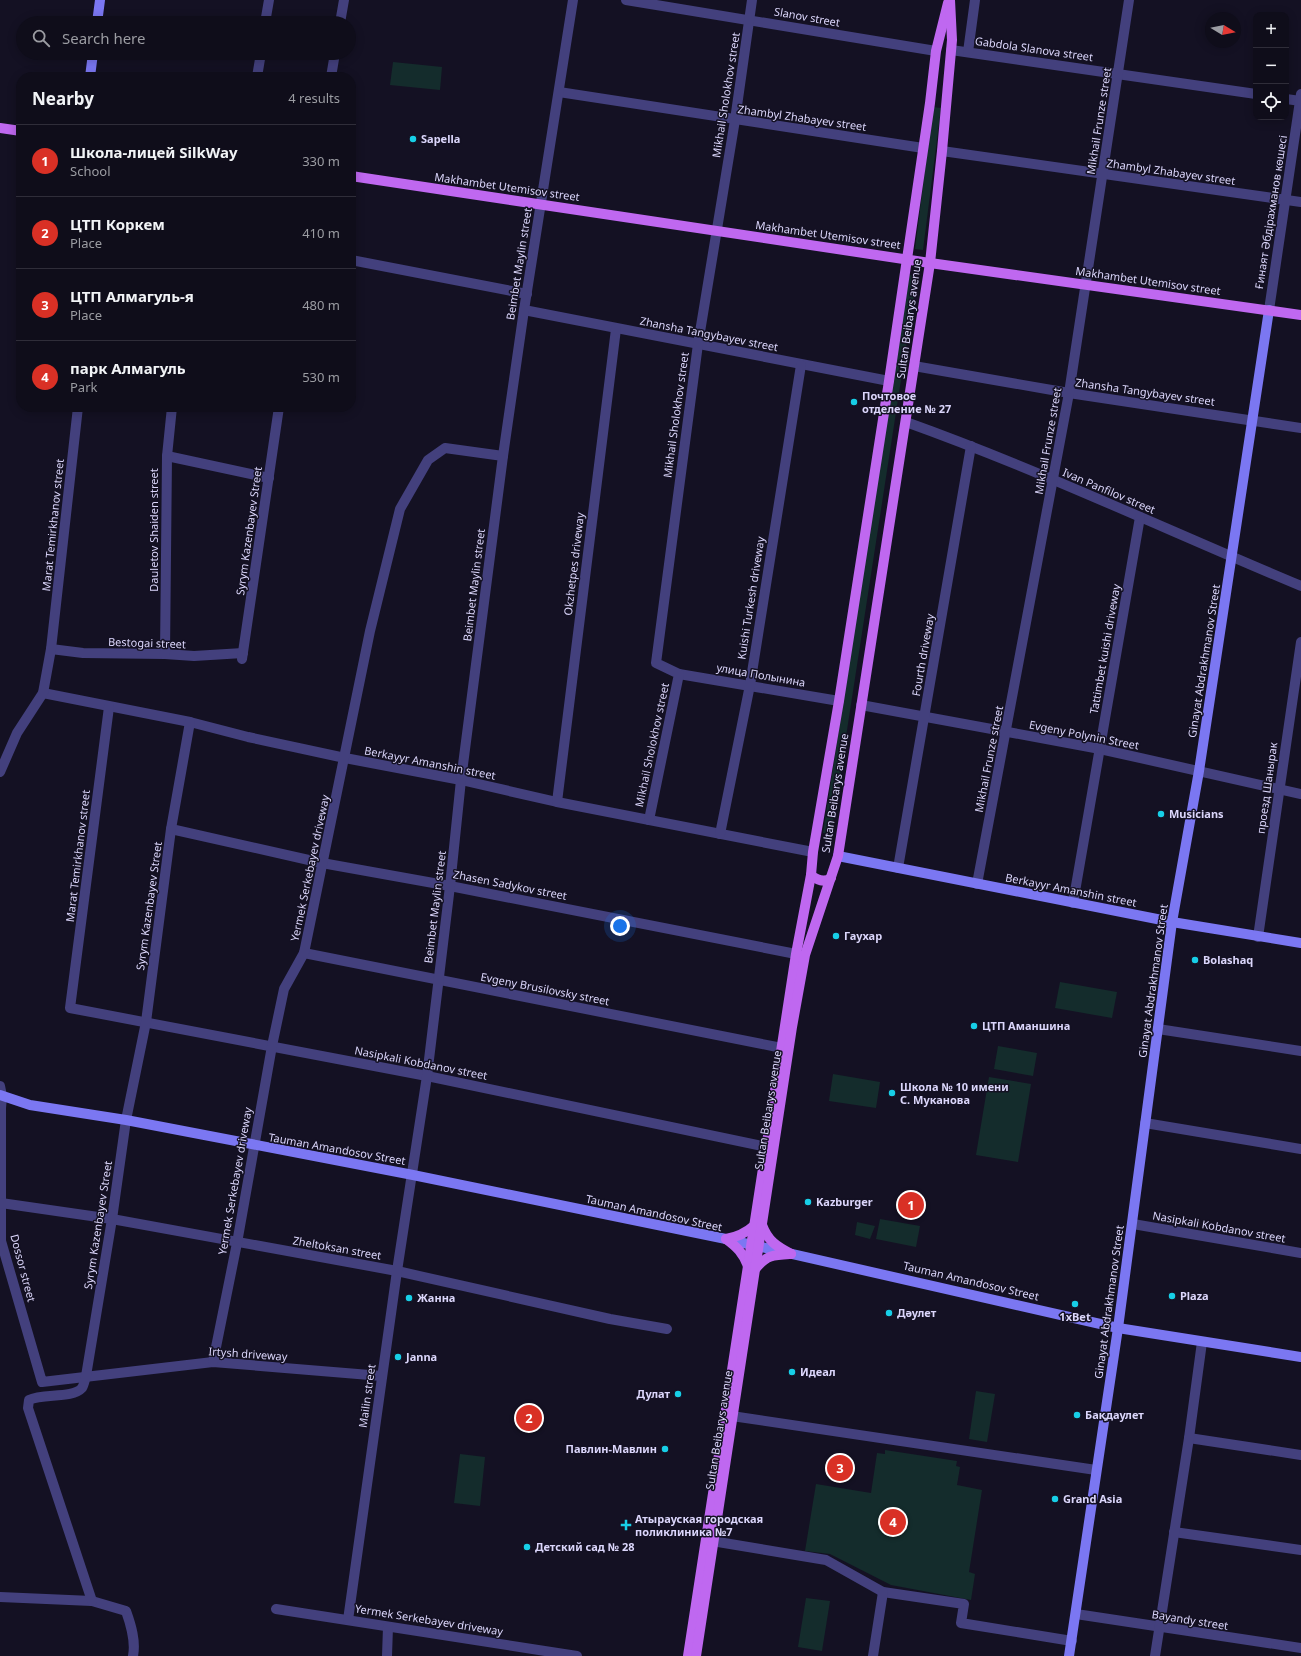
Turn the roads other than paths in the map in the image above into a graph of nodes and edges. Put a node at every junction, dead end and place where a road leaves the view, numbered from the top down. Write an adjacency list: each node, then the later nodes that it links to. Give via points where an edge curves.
1 (100, 0): 10 (street)
2 (269, 0): 11 (street)
3 (344, 0): 12 (street)
4 (573, 0): 24 (street, Beimbet Maylin street)
5 (626, 0): 13 (street, Slanov street)
6 (752, 0): 13 (street, Mikhail Sholokhov street)
7 (949, 0): 14 (main road, Sultan Beibarys avenue); 15 (main road, Sultan Beibarys avenue)
8 (975, 0): 16 (street)
9 (1130, 0): 23 (street, Mikhail Frunze street)
10 (98, 16)
11 (266, 16)
12 (341, 16)
13 (750, 20): 15 (street, Slanov street); 28 (street, Mikhail Sholokhov street)
14 (951, 50): 16 (street, Gabdola Slanova street); 32 (main road, Sultan Beibarys avenue)
15 (936, 51): 31 (main road, Sultan Beibarys avenue)
16 (968, 52): 23 (street, Gabdola Slanova street)
17 (92, 60): 20 (street)
18 (259, 60): 21 (street)
19 (334, 60): 22 (street)
20 (91, 72)
21 (258, 72)
22 (331, 72)
23 (1118, 74): 25 (street, Gabdola Slanova street); 33 (street, Mikhail Frunze street)
24 (559, 92): 28 (street, Zhambyl Zhabayev street); 37 (street, Beimbet Maylin street)
25 (1253, 94)
26 (1289, 98): 27 (street)
27 (1301, 98): 35 (street, Ғинаят Әбдірахманов көшесі)
28 (735, 120): 31 (street, Zhambyl Zhabayev street); 38 (street, Mikhail Sholokhov street)
29 (0, 128): 30 (main road)
30 (16, 130)
31 (923, 148): 39 (main road, Sultan Beibarys avenue)
32 (942, 151): 33 (street, Zhambyl Zhabayev street); 41 (main road, Sultan Beibarys avenue)
33 (1103, 174): 35 (street, Zhambyl Zhabayev street); 42 (street, Mikhail Frunze street)
34 (356, 177): 37 (main road, Makhambet Utemisov street)
35 (1285, 200): 36 (street, Zhambyl Zhabayev street); 45 (street, Ғинаят Әбдірахманов көшесі)
36 (1301, 202)
37 (541, 204): 38 (main road, Makhambet Utemisov street); 43 (street, Beimbet Maylin street)
38 (717, 231): 39 (main road, Makhambet Utemisov street); 48 (street, Mikhail Sholokhov street)
39 (907, 258): 41 (main road, Makhambet Utemisov street); 51 (main road, Sultan Beibarys avenue)
40 (356, 261): 43 (street)
41 (930, 263): 42 (main road, Makhambet Utemisov street); 50 (main road, Sultan Beibarys avenue)
42 (1086, 284): 45 (main road, Makhambet Utemisov street); 52 (street, Mikhail Frunze street)
43 (527, 294): 44 (street, Beimbet Maylin street)
44 (524, 310): 47 (street, Zhansha Tangybayev street); 61 (street, Beimbet Maylin street)
45 (1268, 310): 46 (main road, Makhambet Utemisov street); 56 (street, Ginayat Abdrakhmanov Street)
46 (1301, 315)
47 (616, 328): 48 (street, Zhansha Tangybayev street); 87 (street, Okzhetpes driveway)
48 (698, 344): 49 (street, Zhansha Tangybayev street); 71 (street, Mikhail Sholokhov street, via 656,663)
49 (801, 365): 51 (street, Zhansha Tangybayev street); 72 (street, Kuishi Turkesh driveway)
50 (914, 366): 52 (street, Zhansha Tangybayev street); 57 (main road, Sultan Beibarys avenue)
51 (889, 381): 74 (main road, Sultan Beibarys avenue)
52 (1069, 393): 56 (street, Zhansha Tangybayev street); 63 (street, Mikhail Frunze street)
53 (77, 412): 68 (street, Marat Temirkhanov street)
54 (171, 412): 60 (street, Dauletov Shaiden street)
55 (278, 412): 62 (street, Syrym Kazenbayev Street)
56 (1253, 420): 58 (street, Zhansha Tangybayev street); 65 (street, Ginayat Abdrakhmanov Street)
57 (906, 422): 59 (street, Ivan Panfilov street); 75 (main road, Sultan Beibarys avenue)
58 (1301, 428)
59 (970, 446): 63 (street, Ivan Panfilov street); 77 (street, Fourth driveway)
60 (167, 456): 62 (street); 69 (street, Dauletov Shaiden street)
61 (503, 456): 81 (street, Yermek Serkebayev driveway, via 445,448 428,460 400,509 370,631); 84 (street, Beimbet Maylin street)
62 (268, 478): 70 (street, Syrym Kazenbayev Street)
63 (1053, 480): 64 (street, Ivan Panfilov street); 79 (street, Mikhail Frunze street)
64 (1140, 517): 65 (street, Ivan Panfilov street); 80 (street, Tattimbet kuishi driveway)
65 (1232, 558): 66 (street, Ivan Panfilov street); 82 (street, Ginayat Abdrakhmanov Street)
66 (1301, 586)
67 (1301, 642): 85 (street, проезд Шанырак)
68 (51, 649): 69 (street, Bestogai street, via 83,653); 73 (street, Marat Temirkhanov street)
69 (165, 654): 70 (street, Bestogai street)
70 (242, 656)
71 (679, 674): 72 (street, улица Полынина); 88 (street, Mikhail Sholokhov street)
72 (750, 685): 74 (street, улица Полынина); 90 (street, Kuishi Turkesh driveway)
73 (43, 693): 76 (street, Berkayyr Amanshin street); 83 (street, via 17,733)
74 (839, 702): 91 (main road, Sultan Beibarys avenue)
75 (861, 705): 77 (street, Evgeny Polynin Street); 92 (main road, Sultan Beibarys avenue)
76 (109, 707): 78 (street, Berkayyr Amanshin street); 106 (street, Marat Temirkhanov street)
77 (924, 717): 79 (street, Evgeny Polynin Street); 94 (street, Fourth driveway)
78 (190, 722): 81 (street, Berkayyr Amanshin street); 89 (street, Syrym Kazenbayev Street)
79 (1006, 732): 80 (street, Evgeny Polynin Street); 97 (street, Mikhail Frunze street)
80 (1100, 749): 82 (street, Evgeny Polynin Street); 99 (street, Tattimbet kuishi driveway)
81 (345, 758): 84 (street, Berkayyr Amanshin street); 93 (street, Yermek Serkebayev driveway)
82 (1199, 771): 85 (street, Evgeny Polynin Street); 100 (street, Ginayat Abdrakhmanov Street)
83 (0, 772)
84 (461, 780): 87 (street, Berkayyr Amanshin street); 98 (street, Beimbet Maylin street)
85 (1279, 789): 86 (street, Evgeny Polynin Street); 101 (street, проезд Шанырак)
86 (1301, 794)
87 (557, 802): 88 (street, Berkayyr Amanshin street)
88 (649, 820): 90 (street, Berkayyr Amanshin street)
89 (172, 829): 93 (street, Zhasen Sadykov street); 107 (street, Syrym Kazenbayev Street)
90 (720, 834): 91 (street, Berkayyr Amanshin street)
91 (813, 852): 95 (main road, Sultan Beibarys avenue)
92 (838, 856): 94 (street, Berkayyr Amanshin street); 96 (main road, Sultan Beibarys avenue)
93 (322, 863): 98 (street, Zhasen Sadykov street); 103 (street, Yermek Serkebayev driveway)
94 (898, 868): 97 (street, Berkayyr Amanshin street)
95 (811, 875): 96 (main road, via 826,881); 104 (main road, Sultan Beibarys avenue)
96 (831, 878): 123 (main road, Sultan Beibarys avenue, via 805,955)
97 (977, 884): 99 (street, Berkayyr Amanshin street)
98 (450, 886): 104 (street, Zhasen Sadykov street); 105 (street, Beimbet Maylin street)
99 (1073, 903): 100 (street, Berkayyr Amanshin street)
100 (1172, 922): 101 (street, Berkayyr Amanshin street); 108 (street, Ginayat Abdrakhmanov Street)
101 (1258, 937): 102 (street, Berkayyr Amanshin street)
102 (1301, 943)
103 (304, 952): 105 (street, Evgeny Brusilovsky street); 109 (street, Yermek Serkebayev driveway, via 284,989)
104 (796, 954): 110 (main road, Sultan Beibarys avenue)
105 (438, 980): 110 (street, Evgeny Brusilovsky street); 112 (street, Beimbet Maylin street)
106 (70, 1008): 107 (street, Nasipkali Kobdanov street)
107 (146, 1022): 109 (street, Nasipkali Kobdanov street); 114 (street, Syrym Kazenbayev Street)
108 (1158, 1029): 111 (street); 115 (street, Ginayat Abdrakhmanov Street)
109 (272, 1046): 112 (street, Nasipkali Kobdanov street); 116 (street, Yermek Serkebayev driveway)
110 (782, 1048): 117 (main road, Sultan Beibarys avenue)
111 (1301, 1051)
112 (427, 1076): 117 (street, Nasipkali Kobdanov street); 119 (street, Beimbet Maylin street)
113 (1, 1093): 114 (street, Tauman Amandosov Street, via 30,1105); 120 (street, Dossor street)
114 (126, 1120): 116 (street, Tauman Amandosov Street); 121 (street, Syrym Kazenbayev Street)
115 (1145, 1123): 118 (street); 122 (street, Ginayat Abdrakhmanov Street)
116 (253, 1146): 119 (street, Tauman Amandosov Street); 125 (street, Yermek Serkebayev driveway)
117 (767, 1147): 123 (main road, Sultan Beibarys avenue)
118 (1301, 1149)
119 (413, 1175): 124 (street, Tauman Amandosov Street); 130 (street, Mailin street)
120 (1, 1203): 121 (street, Zheltoksan street); 138 (street, Dossor street, via 1,1240)
121 (112, 1220): 125 (street, Zheltoksan street); 136 (street, Syrym Kazenbayev Street)
122 (1133, 1224): 127 (street, Nasipkali Kobdanov street); 131 (street, Ginayat Abdrakhmanov Street)
123 (758, 1225): 124 (main road, via 738,1237); 126 (main road, Sultan Beibarys avenue); 128 (main road, via 774,1245)
124 (726, 1239): 126 (street, Tauman Amandosov Street); 129 (main road, via 738,1247)
125 (237, 1243): 130 (street, Zheltoksan street); 135 (street, Yermek Serkebayev driveway)
126 (755, 1246): 128 (street, Tauman Amandosov Street); 129 (main road, Sultan Beibarys avenue)
127 (1301, 1253)
128 (791, 1254): 129 (main road, via 772,1255); 131 (street, Tauman Amandosov Street)
129 (752, 1268): 139 (main road, Sultan Beibarys avenue)
130 (397, 1271): 132 (street, Zheltoksan street, via 610,1319); 137 (street, Mailin street)
131 (1118, 1328): 133 (street, Tauman Amandosov Street); 142 (street, Ginayat Abdrakhmanov Street)
132 (667, 1329)
133 (1202, 1342): 134 (street, Tauman Amandosov Street); 140 (street)
134 (1301, 1357)
135 (213, 1362): 136 (street, Irtysh driveway); 137 (street, Irtysh driveway)
136 (86, 1376): 138 (street, Irtysh driveway); 148 (street, Syrym Kazenbayev Street, via 83,1387 75,1393 36,1397 29,1400 28,1408)
137 (382, 1376): 151 (street, Mailin street)
138 (42, 1382)
139 (729, 1415): 142 (street); 144 (main road, Sultan Beibarys avenue)
140 (1189, 1438): 141 (street); 143 (street)
141 (1301, 1455)
142 (1096, 1470): 150 (street, Ginayat Abdrakhmanov Street)
143 (1174, 1532): 145 (street); 153 (street)
144 (710, 1540): 146 (street, via 826,1560); 159 (main road, Sultan Beibarys avenue); 160 (main road, Sultan Beibarys avenue)
145 (1301, 1550)
146 (883, 1592): 154 (street, via 964,1604 961,1623); 161 (street)
147 (0, 1597): 148 (street)
148 (92, 1601): 156 (street, via 126,1611 134,1644)
149 (276, 1609): 151 (street, Yermek Serkebayev driveway)
150 (1076, 1614): 153 (street, Bayandy street); 154 (street, Ginayat Abdrakhmanov Street)
151 (348, 1620): 152 (street, Yermek Serkebayev driveway)
152 (388, 1627): 157 (street); 158 (street, Yermek Serkebayev driveway)
153 (1160, 1627): 155 (street, Bayandy street); 163 (street)
154 (1072, 1641): 162 (street, Ginayat Abdrakhmanov Street)
155 (1301, 1648)
156 (133, 1656)
157 (386, 1656)
158 (577, 1656)
159 (688, 1656)
160 (696, 1656)
161 (873, 1656)
162 (1069, 1656)
163 (1155, 1656)

